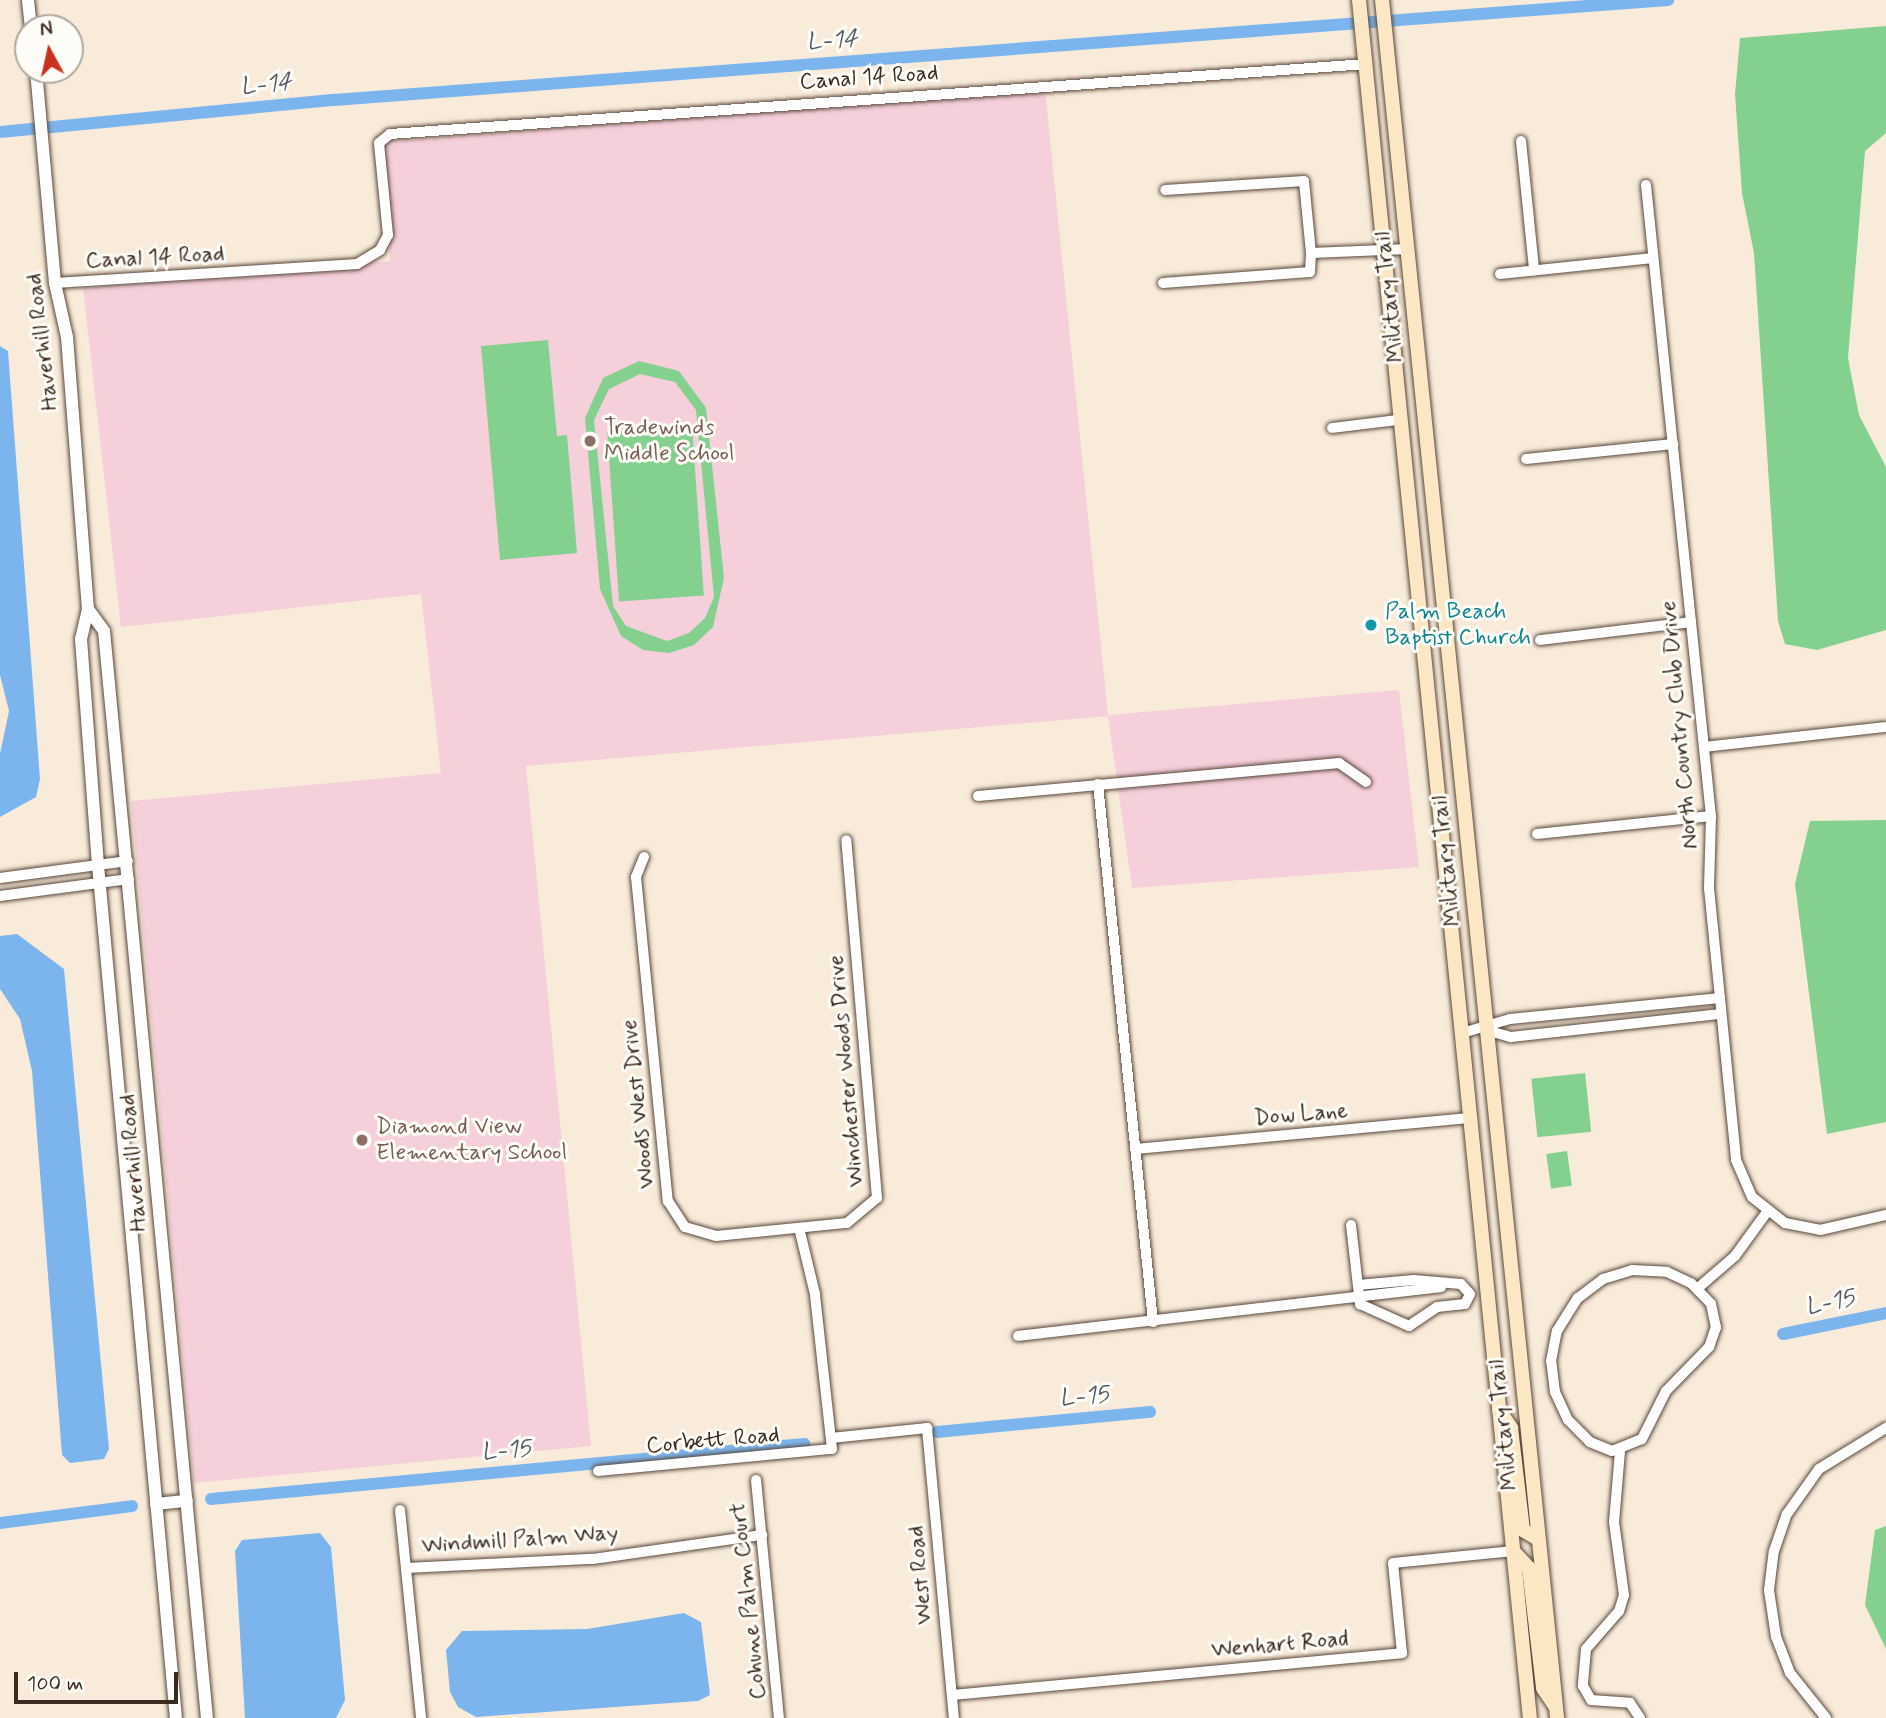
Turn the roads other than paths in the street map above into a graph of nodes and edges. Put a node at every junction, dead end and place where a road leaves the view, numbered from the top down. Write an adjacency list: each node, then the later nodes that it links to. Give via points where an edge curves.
1 (1359, 0): 3 (main road, Military Trail)
2 (1382, 0): 8 (main road, Military Trail)
3 (1366, 64): 9 (main road, Military Trail); 14 (street, Canal 14 Road, via 390,134 379,144 388,235 380,250 358,264)
4 (37, 84): 14 (street, Haverhill Road)
5 (1521, 141): 12 (street)
6 (1646, 185): 11 (street, North Country Club Drive)
7 (1165, 190): 10 (street, via 1304,181)
8 (1408, 249): 9 (street); 40 (main road, Military Trail)
9 (1380, 252): 10 (street); 16 (main road, Military Trail)
10 (1311, 253): 15 (street, via 1310,272)
11 (1653, 258): 12 (street); 18 (street, North Country Club Drive)
12 (1534, 271): 13 (street)
13 (1500, 274)
14 (55, 283): 20 (street, Haverhill Road, via 66,337)
15 (1163, 283)
16 (1397, 420): 17 (street); 41 (main road, Military Trail)
17 (1332, 428)
18 (1673, 444): 19 (street); 21 (street, North Country Club Drive)
19 (1526, 459)
20 (88, 609): 32 (street, Haverhill Road, via 104,631); 33 (street, Haverhill Road, via 81,639)
21 (1691, 622): 22 (street); 24 (street, North Country Club Drive)
22 (1540, 640)
23 (1886, 727): 24 (street)
24 (1704, 747): 28 (street, North Country Club Drive)
25 (1366, 782): 26 (street, via 1339,763)
26 (1098, 784): 27 (street); 43 (street)
27 (978, 796)
28 (1711, 816): 29 (street); 38 (street, North Country Club Drive, via 1709,888)
29 (1537, 834)
30 (846, 840): 47 (street, Winchester Woods Drive, via 880,1182 873,1205 855,1220)
31 (644, 857): 47 (street, Woods West Drive, via 636,877 670,1209 685,1227 707,1236)
32 (128, 861): 33 (street); 35 (street, Haverhill Road)
33 (98, 865): 34 (street); 36 (street, Haverhill Road)
34 (0, 878)
35 (129, 879): 36 (street); 66 (street, Haverhill Road)
36 (100, 883): 37 (street); 67 (street, Haverhill Road)
37 (0, 896)
38 (1720, 998): 39 (street, North Country Club Drive); 40 (street, via 1510,1019)
39 (1721, 1014): 40 (street, via 1511,1037); 44 (street, North Country Club Drive, via 1736,1160 1748,1190)
40 (1486, 1030): 41 (street); 70 (main road, Military Trail)
41 (1462, 1033): 42 (main road, Military Trail)
42 (1470, 1118): 43 (street, Dow Lane); 52 (main road, Military Trail)
43 (1135, 1149): 57 (street)
44 (1767, 1212): 45 (street, via 1820,1230); 51 (street, via 1735,1256)
45 (1886, 1215)
46 (1351, 1225): 49 (street)
47 (799, 1228): 62 (street, via 815,1294)
48 (1388, 1282): 49 (street); 50 (street); 54 (street)
49 (1358, 1285): 55 (street)
50 (1441, 1287): 53 (street, via 1461,1284); 54 (street)
51 (1699, 1288): 63 (street, via 1714,1311 1712,1340 1666,1391 1642,1439); 63 (street, via 1667,1272 1617,1274 1578,1298 1560,1324 1550,1361 1560,1406 1590,1442)
52 (1486, 1292): 53 (street); 59 (main road, Military Trail)
53 (1471, 1294): 56 (street, via 1465,1304 1437,1307 1419,1323)
54 (1390, 1295): 55 (street); 56 (street)
55 (1359, 1297): 56 (street, via 1360,1304); 57 (street)
56 (1384, 1316)
57 (1153, 1322): 58 (street)
58 (1018, 1336)
59 (1498, 1409): 70 (main road, via 1511,1428 1523,1530); 71 (main road, Military Trail)
60 (927, 1428): 62 (street, Corbett Road); 73 (street, West Road)
61 (1886, 1428): 82 (street, via 1819,1469 1787,1514 1774,1551 1769,1590 1776,1637 1790,1674)
62 (832, 1443): 64 (street, Corbett Road)
63 (1620, 1451): 81 (street, via 1614,1522 1624,1595 1619,1611 1586,1649 1582,1677 1591,1700 1630,1703)
64 (598, 1471)
65 (756, 1480): 69 (street, Cohune Palm Court)
66 (187, 1501): 67 (street); 76 (street, Haverhill Road)
67 (156, 1504): 75 (street, Haverhill Road)
68 (400, 1510): 72 (street)
69 (762, 1535): 72 (street, Windmill Palm Way, via 593,1559); 78 (street, Cohune Palm Court)
70 (1538, 1539): 74 (main road, Military Trail)
71 (1513, 1551): 73 (street, Wenhart Road, via 1393,1563 1402,1653); 74 (main road, via 1530,1568 1543,1688); 80 (main road, Military Trail)
72 (406, 1568): 77 (street)
73 (952, 1695): 79 (street, West Road)
74 (1557, 1712)
75 (176, 1718)
76 (207, 1718)
77 (421, 1718)
78 (779, 1718)
79 (954, 1718)
80 (1530, 1718)
81 (1640, 1718)
82 (1826, 1718)

